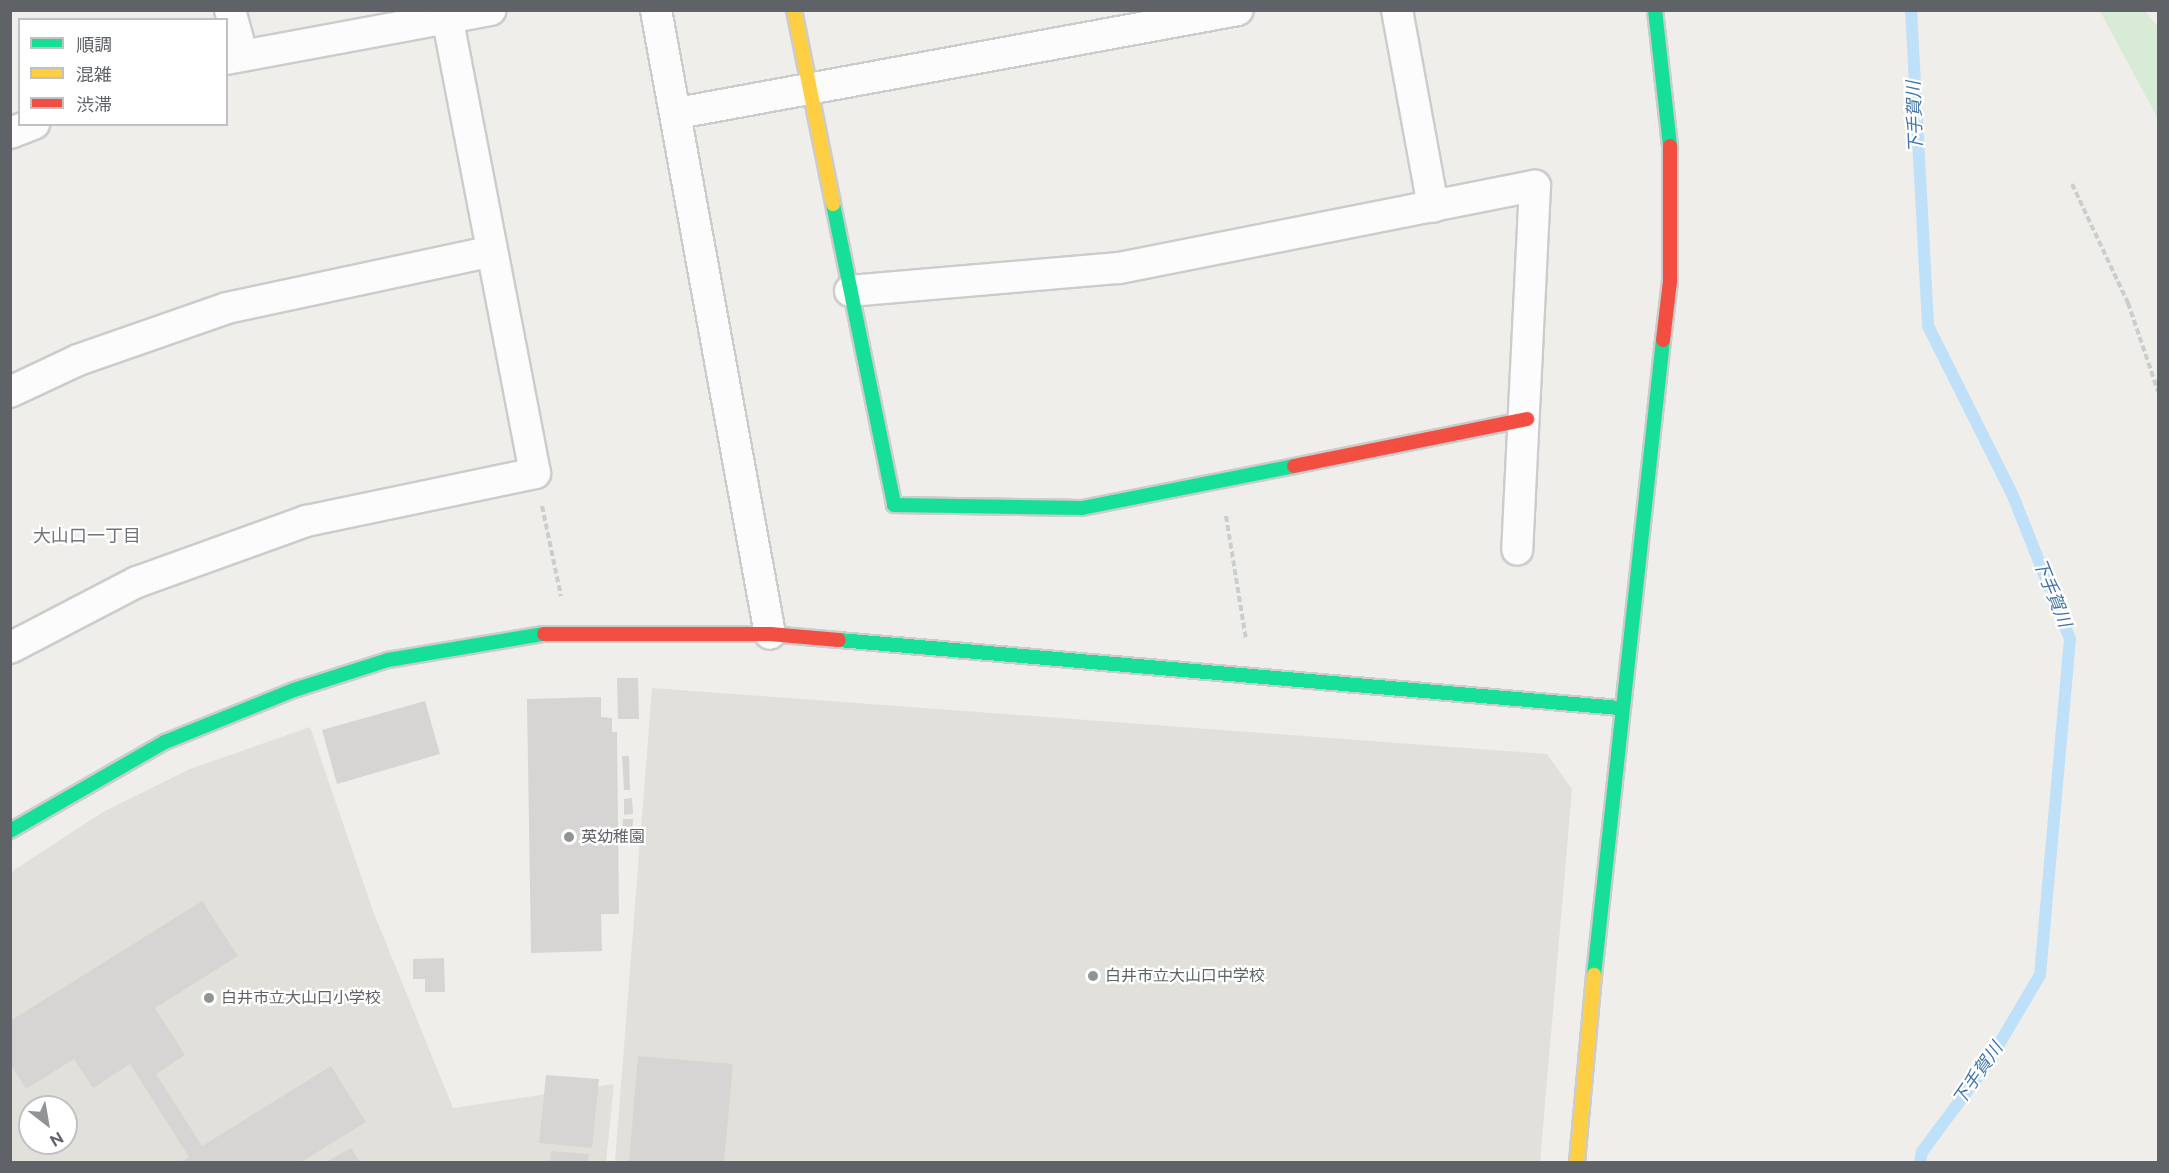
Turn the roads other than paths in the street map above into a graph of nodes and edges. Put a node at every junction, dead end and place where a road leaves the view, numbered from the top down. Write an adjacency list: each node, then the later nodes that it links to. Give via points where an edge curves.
1 (230, 10): 9 (street)
2 (490, 10): 8 (street)
3 (656, 10): 11 (street)
4 (794, 10): 10 (street)
5 (1238, 10): 10 (street)
6 (1397, 10): 14 (street)
7 (1655, 10): 22 (street, via 1671,156 1670,281)
8 (447, 15): 9 (street); 15 (street)
9 (234, 56)
10 (810, 89): 11 (street); 16 (street)
11 (678, 113): 20 (street)
12 (29, 126): 13 (street)
13 (10, 133)
14 (1433, 207): 16 (street, via 1119,268); 18 (street, via 1535,186)
15 (492, 251): 17 (street, via 227,308 78,360); 21 (street, via 535,473 306,520 137,582)
16 (850, 291): 18 (street, via 894,505 1082,508)
17 (10, 392)
18 (1527, 419): 19 (street)
19 (1517, 550)
20 (770, 634): 22 (street); 23 (street, via 567,630 388,660 294,690 165,742)
21 (10, 648)
22 (1618, 708): 24 (street)
23 (10, 831)
24 (1578, 1162)

